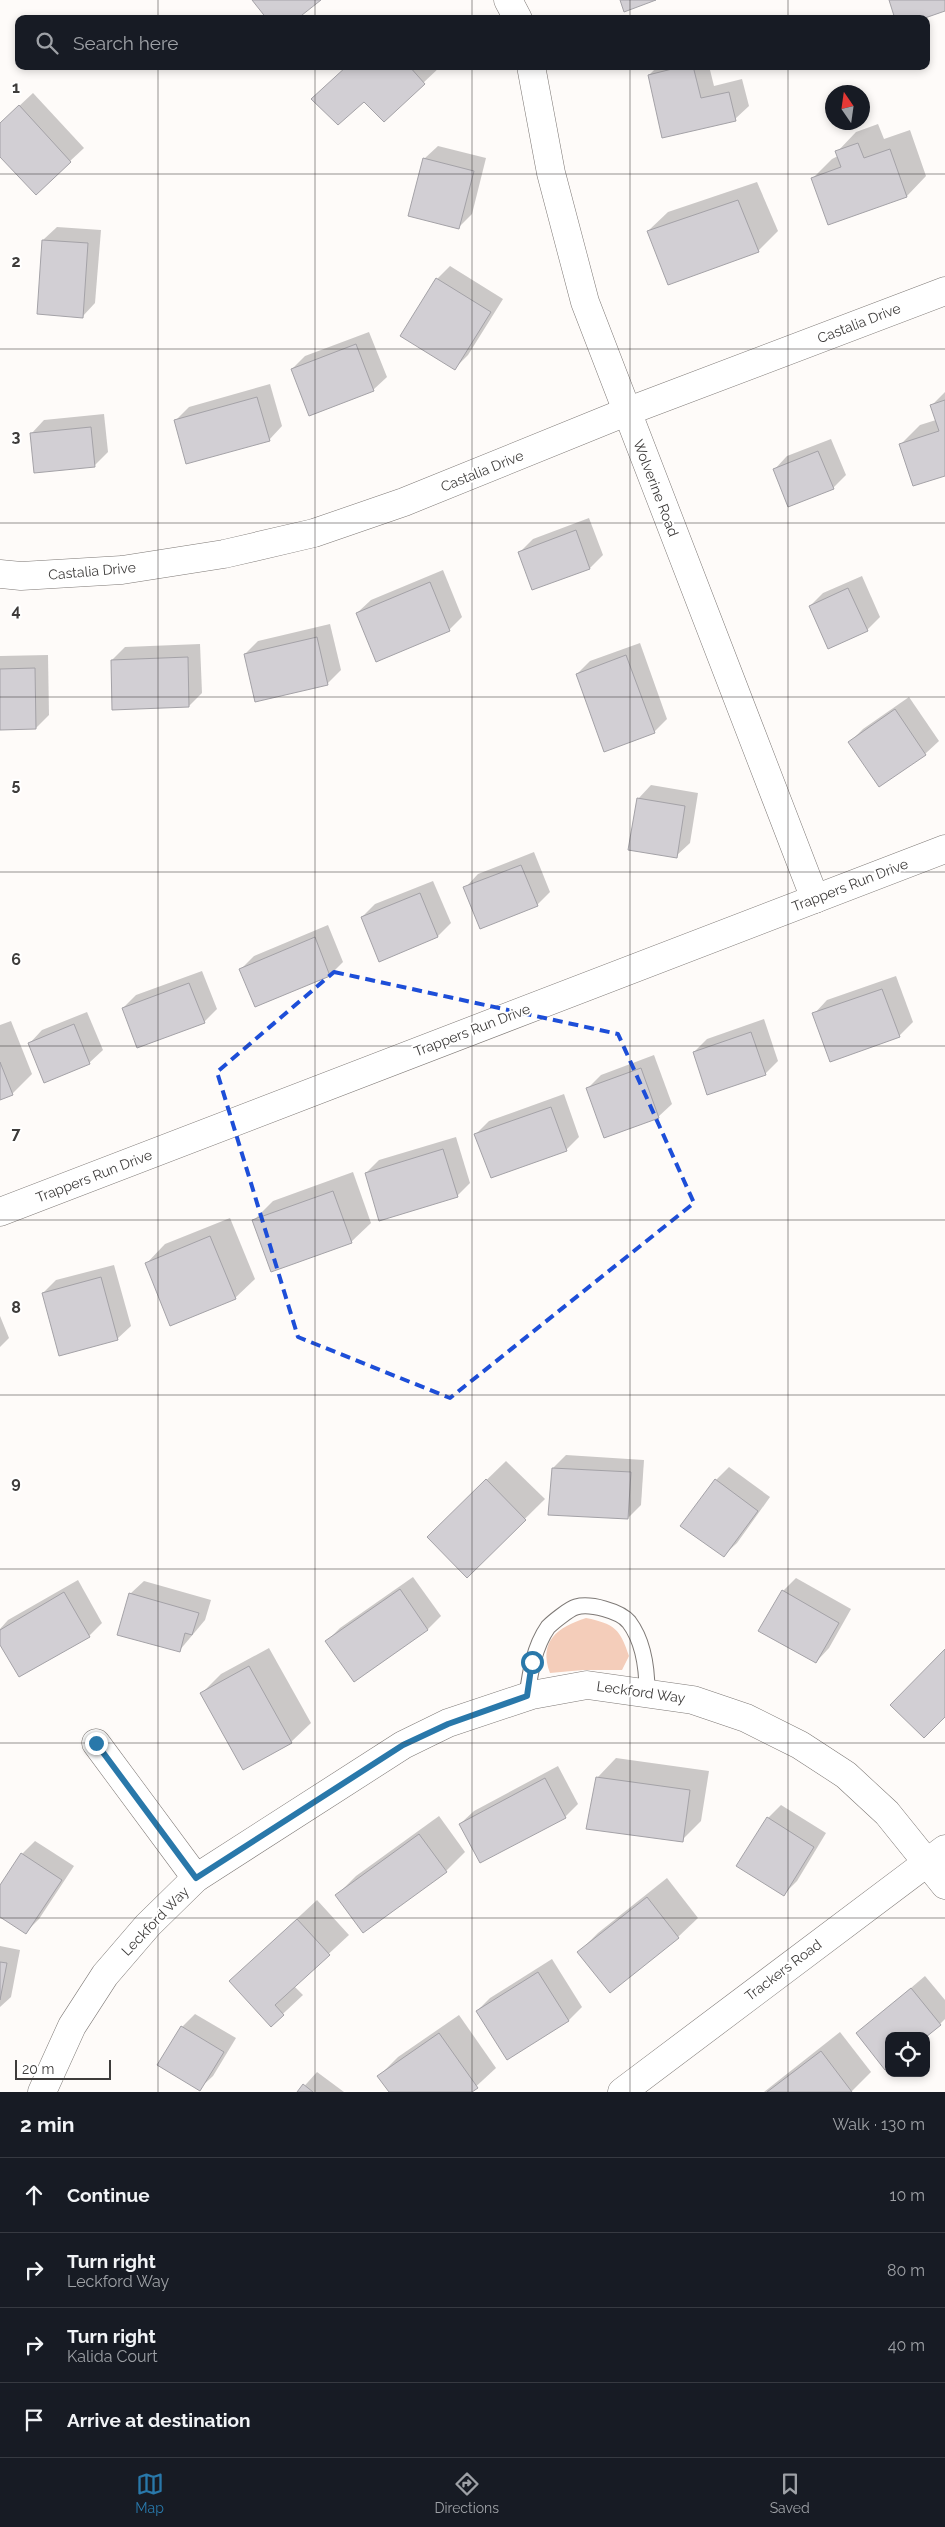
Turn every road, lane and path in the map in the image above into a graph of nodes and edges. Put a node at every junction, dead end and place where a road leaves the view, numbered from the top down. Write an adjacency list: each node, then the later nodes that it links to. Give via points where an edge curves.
1 (508, 0): 2 (street)
2 (516, 15)
3 (532, 70): 5 (street, Wolverine Road, via 570,251 585,302)
4 (945, 291): 5 (street, Castalia Drive)
5 (626, 412): 6 (street, Castalia Drive, via 404,502 314,533 224,554 122,570 21,576); 8 (street, Wolverine Road)
6 (0, 574)
7 (945, 849): 8 (street, Trappers Run Drive)
8 (815, 899): 9 (street, Trappers Run Drive)
9 (0, 1212)
10 (646, 1692): 11 (street, Leckford Way, via 587,1685); 11 (lane, via 647,1673 641,1645 628,1621 602,1607 575,1607 548,1627 532,1662); 13 (street, Leckford Way, via 693,1700 737,1715 800,1745 846,1776)
11 (527, 1696): 14 (street, Leckford Way, via 448,1724 403,1745)
12 (96, 1743): 14 (street)
13 (937, 1855): 15 (street, Leckford Way); 17 (street, Trackers Road)
14 (196, 1878): 16 (street, Leckford Way, via 148,1925 105,1975 72,2026)
15 (945, 1885)
16 (42, 2092)
17 (622, 2092)

